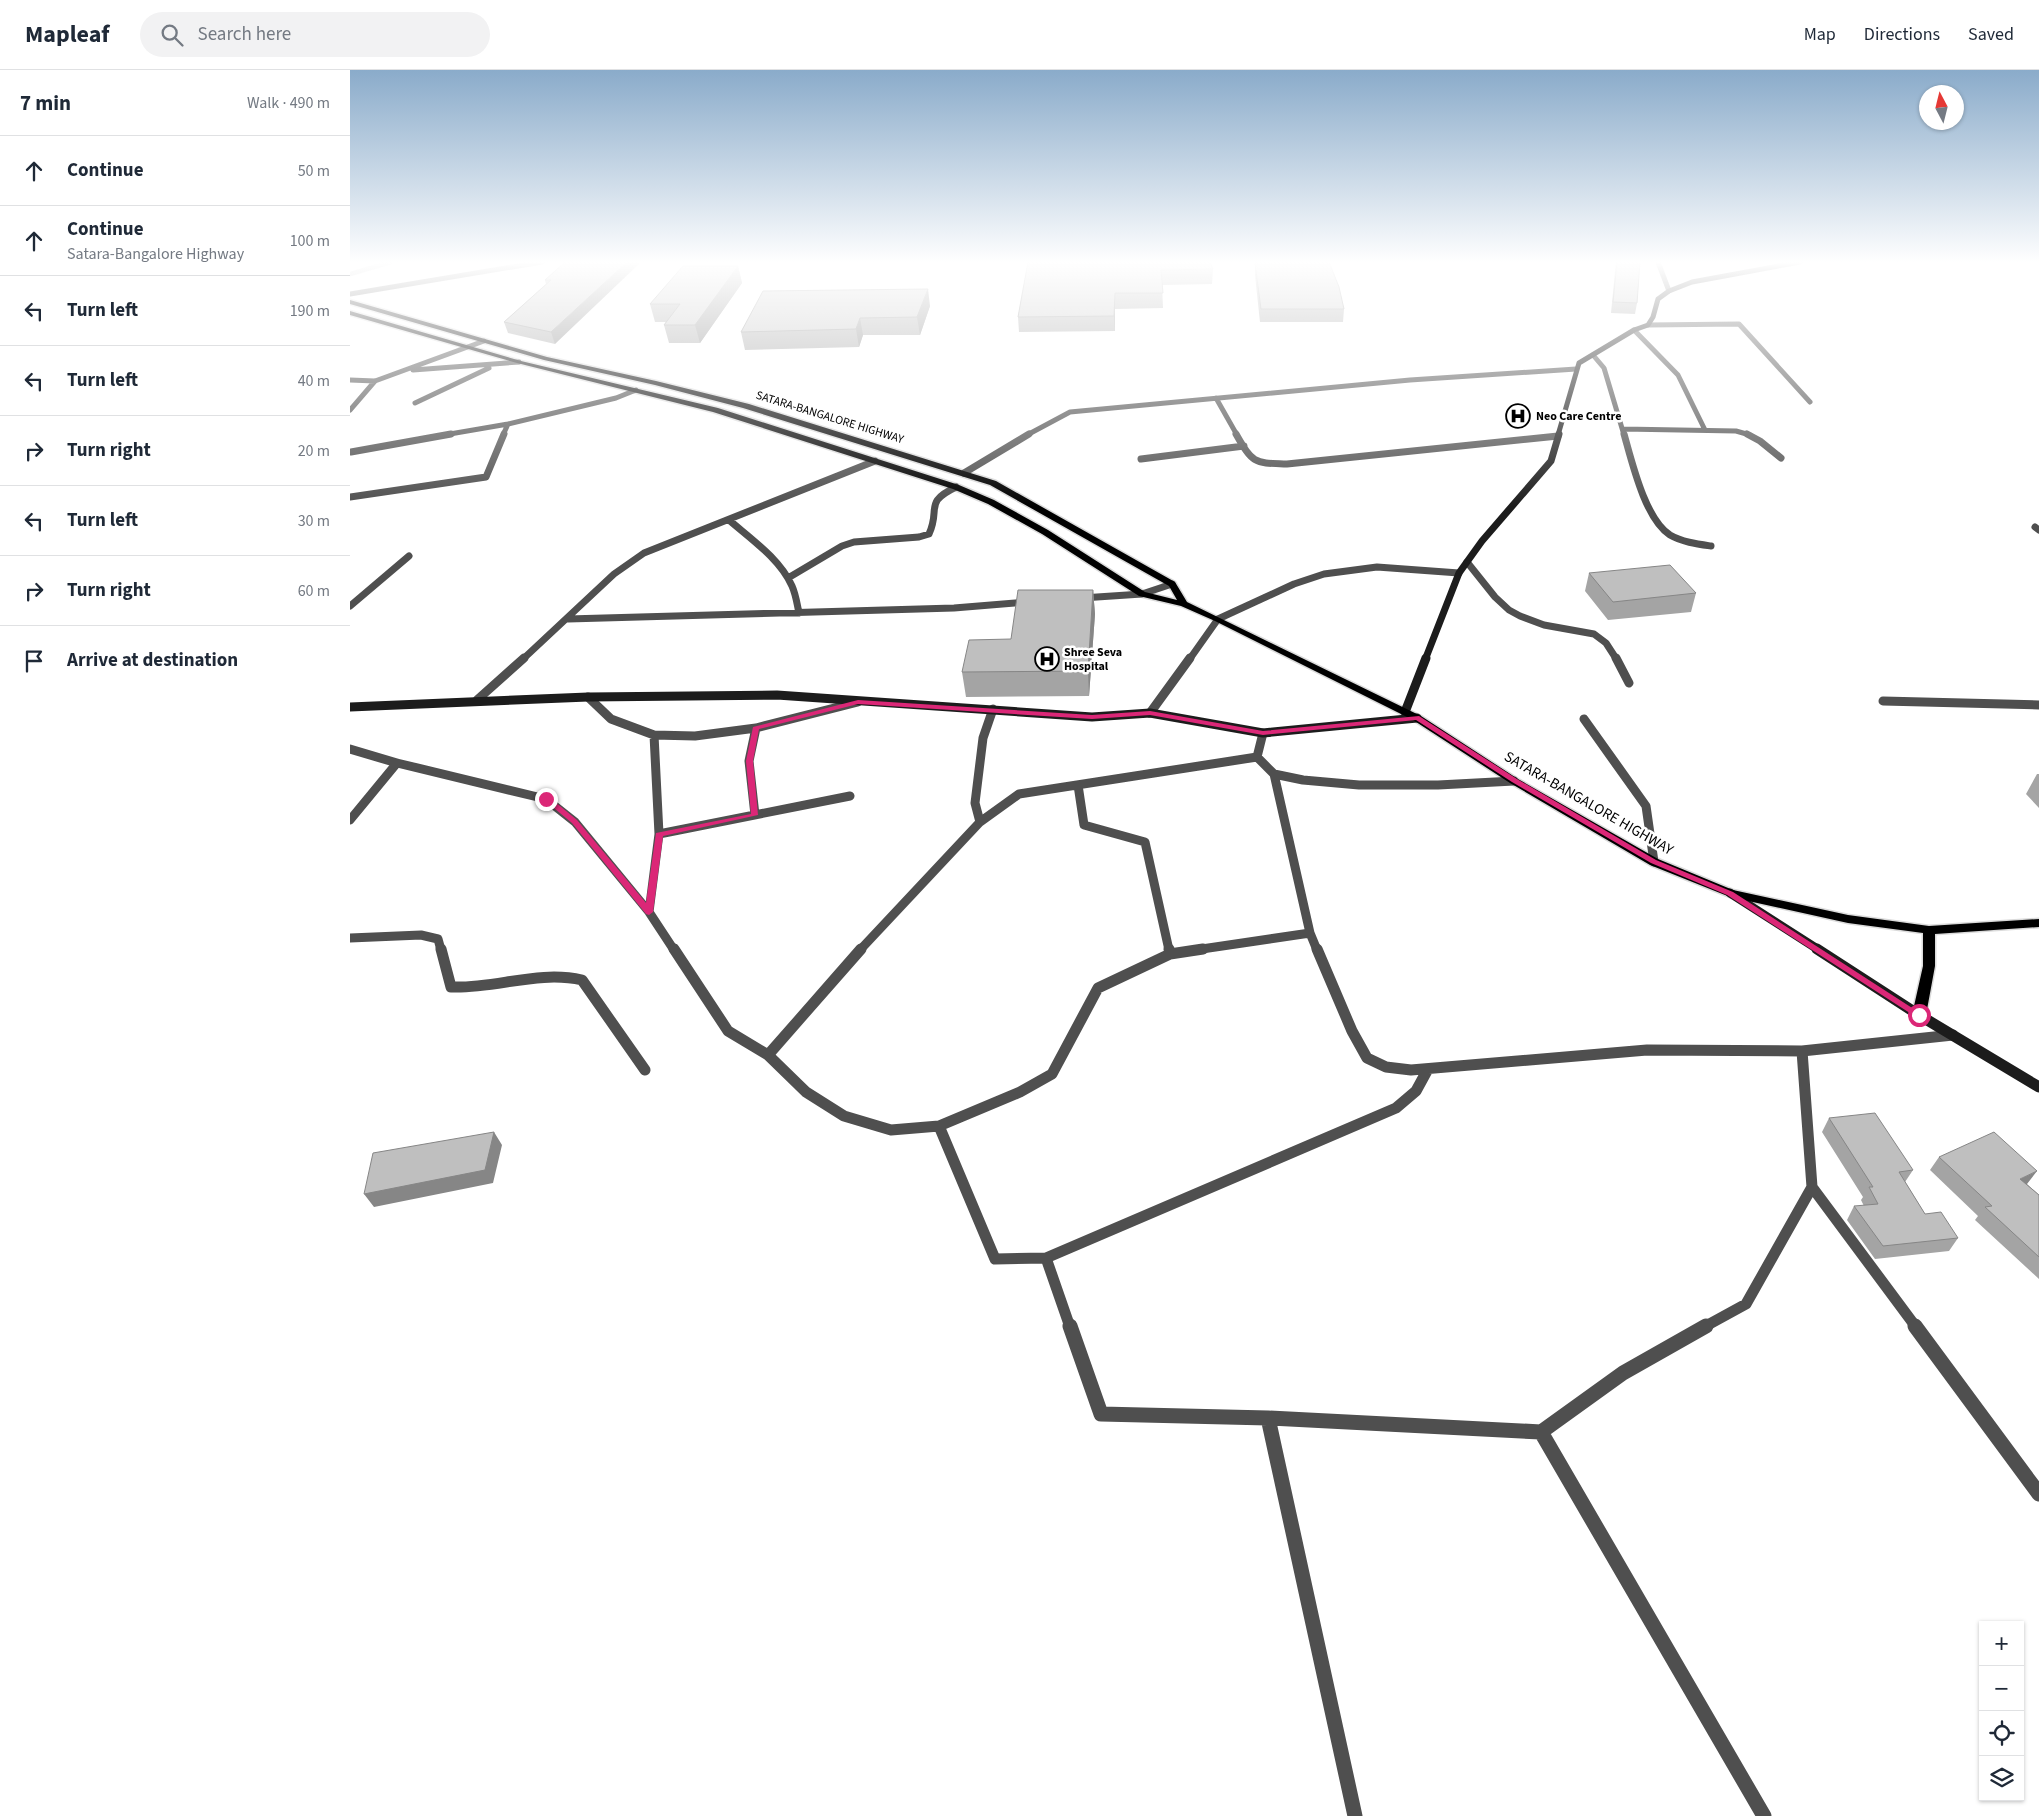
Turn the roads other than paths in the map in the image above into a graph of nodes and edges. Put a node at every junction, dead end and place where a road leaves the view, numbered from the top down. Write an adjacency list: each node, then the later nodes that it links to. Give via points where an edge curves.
1 (452, 343): 7 (main road, SATARA-BANGALORE HIGHWAY)
2 (478, 343): 7 (street)
3 (493, 343): 32 (main road, SATARA-BANGALORE HIGHWAY, via 746,406)
4 (1612, 343): 8 (street)
5 (1647, 343): 24 (street, via 1678,375)
6 (1757, 343): 19 (street)
7 (467, 348): 9 (main road, SATARA-BANGALORE HIGHWAY); 12 (street)
8 (1593, 355): 11 (street, via 1579,363); 23 (street, via 1604,368)
9 (519, 362): 10 (street); 15 (main road, SATARA-BANGALORE HIGHWAY)
10 (494, 366): 12 (street); 20 (street)
11 (1576, 369): 18 (street); 25 (street)
12 (404, 370): 14 (street)
13 (350, 380): 14 (street)
14 (375, 380): 17 (street)
15 (636, 390): 22 (street, via 616,398); 30 (main road, SATARA-BANGALORE HIGHWAY, via 715,410)
16 (350, 398): 17 (street)
17 (360, 398): 21 (street)
18 (1216, 398): 26 (street); 32 (street, via 1070,412)
19 (1810, 402)
20 (415, 403)
21 (350, 410)
22 (508, 424): 27 (street); 34 (street, via 486,477)
23 (1623, 428): 24 (street); 36 (street, via 1655,519 1676,538)
24 (1705, 430): 28 (street, via 1748,433)
25 (1558, 436): 26 (street, via 1287,464 1261,463 1250,457); 38 (street, via 1551,461 1482,540)
26 (1244, 446): 31 (street)
27 (350, 452): 29 (street)
28 (1781, 458)
29 (350, 459)
30 (875, 460): 33 (main road, SATARA-BANGALORE HIGHWAY); 35 (street)
31 (1141, 460)
32 (964, 473): 41 (main road, SATARA-BANGALORE HIGHWAY, via 1019,496)
33 (956, 487): 40 (street, via 937,498 932,508 933,528 929,534 854,542); 42 (main road, SATARA-BANGALORE HIGHWAY, via 1045,532)
34 (350, 497)
35 (729, 520): 40 (street); 48 (street, via 644,553 614,574)
36 (1711, 546)
37 (408, 556): 46 (street)
38 (1467, 562): 39 (street); 50 (street, via 1500,603 1520,616 1534,623 1594,634 1602,639)
39 (1459, 573): 49 (street, via 1378,567 1324,574 1294,584); 58 (street)
40 (788, 578): 47 (street)
41 (1172, 584): 42 (street); 45 (main road, SATARA-BANGALORE HIGHWAY)
42 (1142, 594): 43 (street); 45 (main road, SATARA-BANGALORE HIGHWAY)
43 (1073, 599)
44 (1033, 602): 47 (street, via 954,608)
45 (1184, 604): 49 (main road, SATARA-BANGALORE HIGHWAY)
46 (350, 606)
47 (799, 612): 48 (street)
48 (568, 619): 52 (street)
49 (1218, 619): 58 (main road, SATARA-BANGALORE HIGHWAY); 59 (street)
50 (1629, 683)
51 (588, 697): 52 (street); 53 (street, via 777,695); 64 (street, via 612,719)
52 (477, 700): 56 (street)
53 (858, 702): 57 (street); 62 (street)
54 (1883, 702): 55 (street)
55 (2039, 705)
56 (350, 707)
57 (993, 709): 59 (street, via 1092,717); 74 (street, via 983,738 977,785 975,803)
58 (1405, 712): 60 (main road, SATARA-BANGALORE HIGHWAY)
59 (1150, 713): 63 (street)
60 (1417, 718): 63 (street); 69 (main road, SATARA-BANGALORE HIGHWAY)
61 (1584, 719): 76 (street, via 1646,806)
62 (756, 728): 64 (street, via 695,736); 72 (street, via 749,761)
63 (1263, 733): 66 (street)
64 (654, 735): 75 (street)
65 (350, 749): 67 (street)
66 (1256, 758): 68 (street); 70 (street)
67 (397, 763): 73 (street); 78 (street, via 546,799 575,822)
68 (1274, 774): 69 (street, via 1359,785); 81 (street)
69 (1514, 781): 76 (main road, SATARA-BANGALORE HIGHWAY)
70 (1078, 785): 74 (street, via 1019,794); 83 (street, via 1084,825 1145,842)
71 (850, 796): 72 (street)
72 (755, 815): 75 (street)
73 (350, 820)
74 (980, 822): 87 (street)
75 (659, 834): 78 (street)
76 (1654, 862): 77 (main road, SATARA-BANGALORE HIGHWAY)
77 (1730, 893): 80 (main road, SATARA-BANGALORE HIGHWAY, via 1848,919); 84 (street)
78 (649, 912): 87 (street, via 728,1031)
79 (2039, 923): 80 (main road, SATARA-BANGALORE HIGHWAY)
80 (1929, 930): 84 (main road, via 1929,966)
81 (1310, 933): 83 (street); 88 (street, via 1367,1058 1386,1067)
82 (350, 938): 89 (street, via 421,935 438,939 450,987 467,989 552,976 582,980)
83 (1170, 954): 91 (street, via 1098,988 1052,1074 1020,1092)
84 (1919, 1015): 85 (street)
85 (1953, 1035): 86 (street); 90 (street)
86 (1802, 1051): 88 (street, via 1647,1050); 92 (street)
87 (768, 1055): 91 (street, via 806,1092 844,1116 891,1130)
88 (1428, 1069): 93 (street, via 1417,1091 1396,1108)
89 (645, 1070)
90 (2039, 1086)
91 (939, 1126): 93 (street, via 995,1259)
92 (1812, 1188): 95 (street, via 1746,1304 1623,1373); 96 (street)
93 (1046, 1258): 94 (street, via 1101,1414)
94 (1268, 1418): 95 (street); 97 (street)
95 (1541, 1432): 98 (street)
96 (2039, 1494)
97 (1355, 1816)
98 (1764, 1816)

